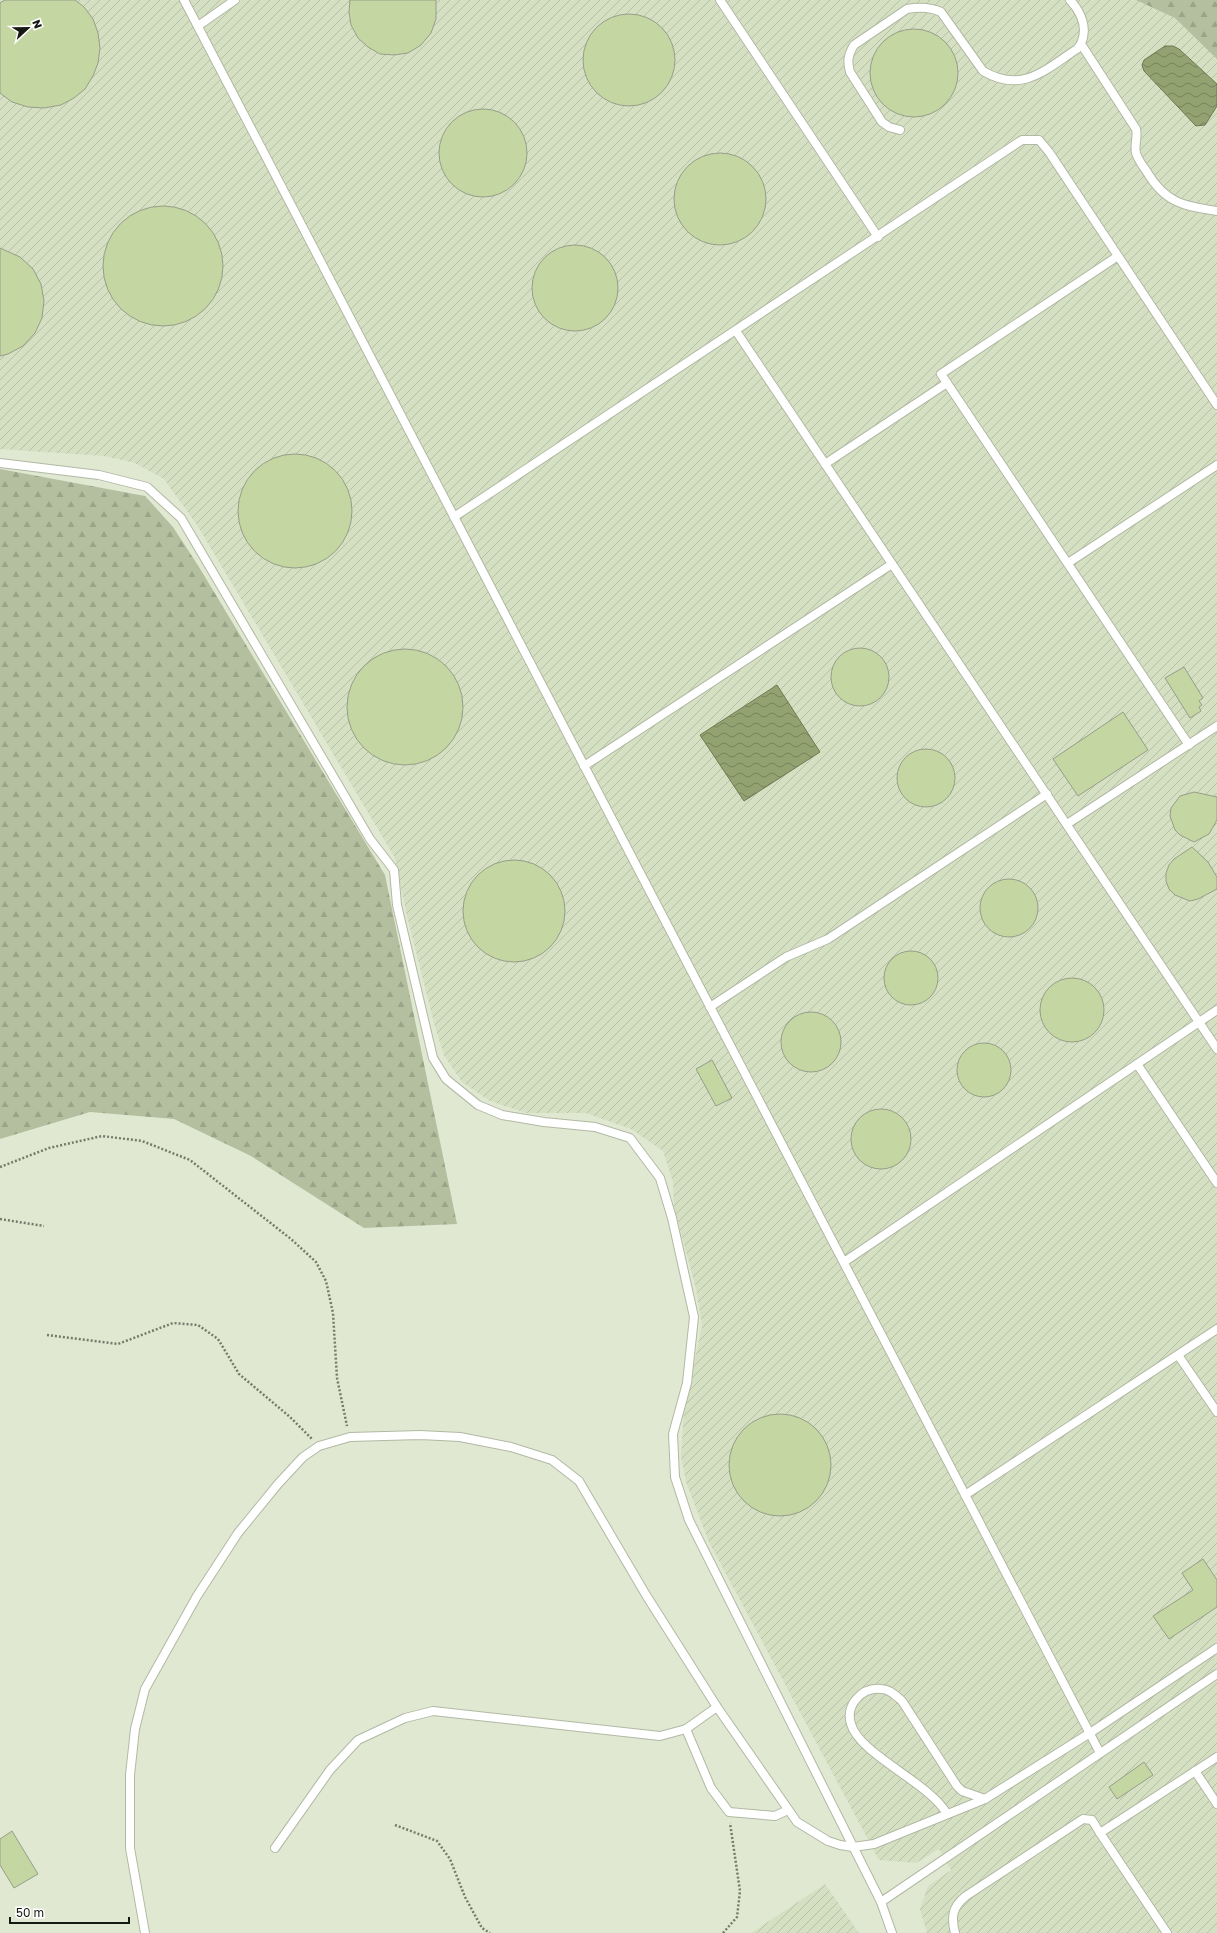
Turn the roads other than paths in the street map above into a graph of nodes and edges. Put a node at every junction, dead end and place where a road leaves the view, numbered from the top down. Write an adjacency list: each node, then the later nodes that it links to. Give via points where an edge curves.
1 (184, 0): 5 (lane)
2 (235, 0): 5 (lane)
3 (720, 0): 9 (lane)
4 (1070, 0): 6 (lane, via 1083,22 1084,36)
5 (198, 26): 17 (lane)
6 (1081, 44): 7 (lane, via 1034,77 1005,80 983,71 941,12 918,8 908,10 854,45 847,63 850,72 882,122); 8 (lane, via 1136,129 1135,149 1150,179 1160,191 1186,206)
7 (900, 130)
8 (1217, 211)
9 (878, 237): 10 (lane, via 1022,140 1038,140 1049,152); 11 (lane)
10 (1118, 256): 12 (lane, via 941,374); 13 (lane)
11 (736, 331): 15 (lane); 17 (lane)
12 (947, 383): 15 (lane); 18 (lane)
13 (1217, 405)
14 (0, 463): 49 (lane, via 98,475 147,487 181,518 370,839 394,870 397,905 433,1058 446,1079 478,1105 502,1115 544,1122 595,1126 630,1138 660,1178 672,1218 694,1317 687,1383 673,1434 675,1477 689,1520)
15 (825, 464): 19 (lane)
16 (1217, 465): 18 (lane)
17 (454, 517): 22 (lane)
18 (1068, 563): 21 (lane)
19 (892, 564): 22 (lane); 23 (lane)
20 (1217, 726): 21 (lane)
21 (1189, 745): 24 (lane)
22 (584, 766): 25 (lane)
23 (1046, 794): 24 (lane); 25 (lane, via 828,939 786,957)
24 (1067, 824): 27 (lane)
25 (710, 1007): 31 (lane)
26 (1217, 1010): 27 (lane)
27 (1200, 1022): 28 (lane); 29 (lane)
28 (1217, 1048)
29 (1137, 1064): 30 (lane); 31 (lane)
30 (1217, 1183)
31 (844, 1262): 35 (lane)
32 (1217, 1329): 33 (lane)
33 (1178, 1355): 34 (lane); 35 (lane)
34 (1217, 1412)
35 (965, 1495): 40 (lane)
36 (1217, 1648): 40 (lane)
37 (1217, 1674): 41 (lane)
38 (717, 1707): 39 (lane); 46 (lane); 52 (lane, via 646,1595 579,1481 552,1460 511,1446 460,1437 350,1437 319,1446 303,1456 238,1534 197,1596 145,1689 135,1728 130,1775 130,1848)
39 (686, 1729): 46 (lane, via 711,1788 729,1812 775,1816); 50 (lane, via 660,1736 433,1711 405,1718 358,1740 330,1770)
40 (1090, 1733): 41 (lane); 44 (lane)
41 (1100, 1754): 51 (lane)
42 (1217, 1757): 43 (lane)
43 (1195, 1771): 45 (lane); 48 (lane)
44 (985, 1799): 47 (lane); 47 (lane, via 962,1792 902,1701 893,1693 882,1689 862,1694 850,1708 849,1716 854,1731 865,1744 938,1801)
45 (1217, 1804)
46 (788, 1810): 49 (lane, via 797,1822 828,1841)
47 (947, 1814): 49 (lane, via 874,1844)
48 (1100, 1833): 54 (lane, via 1092,1820 1083,1819 966,1896 958,1902 953,1912); 55 (lane)
49 (853, 1847): 51 (lane)
50 (275, 1848)
51 (881, 1902): 53 (lane)
52 (145, 1933)
53 (892, 1933)
54 (955, 1933)
55 (1167, 1933)

